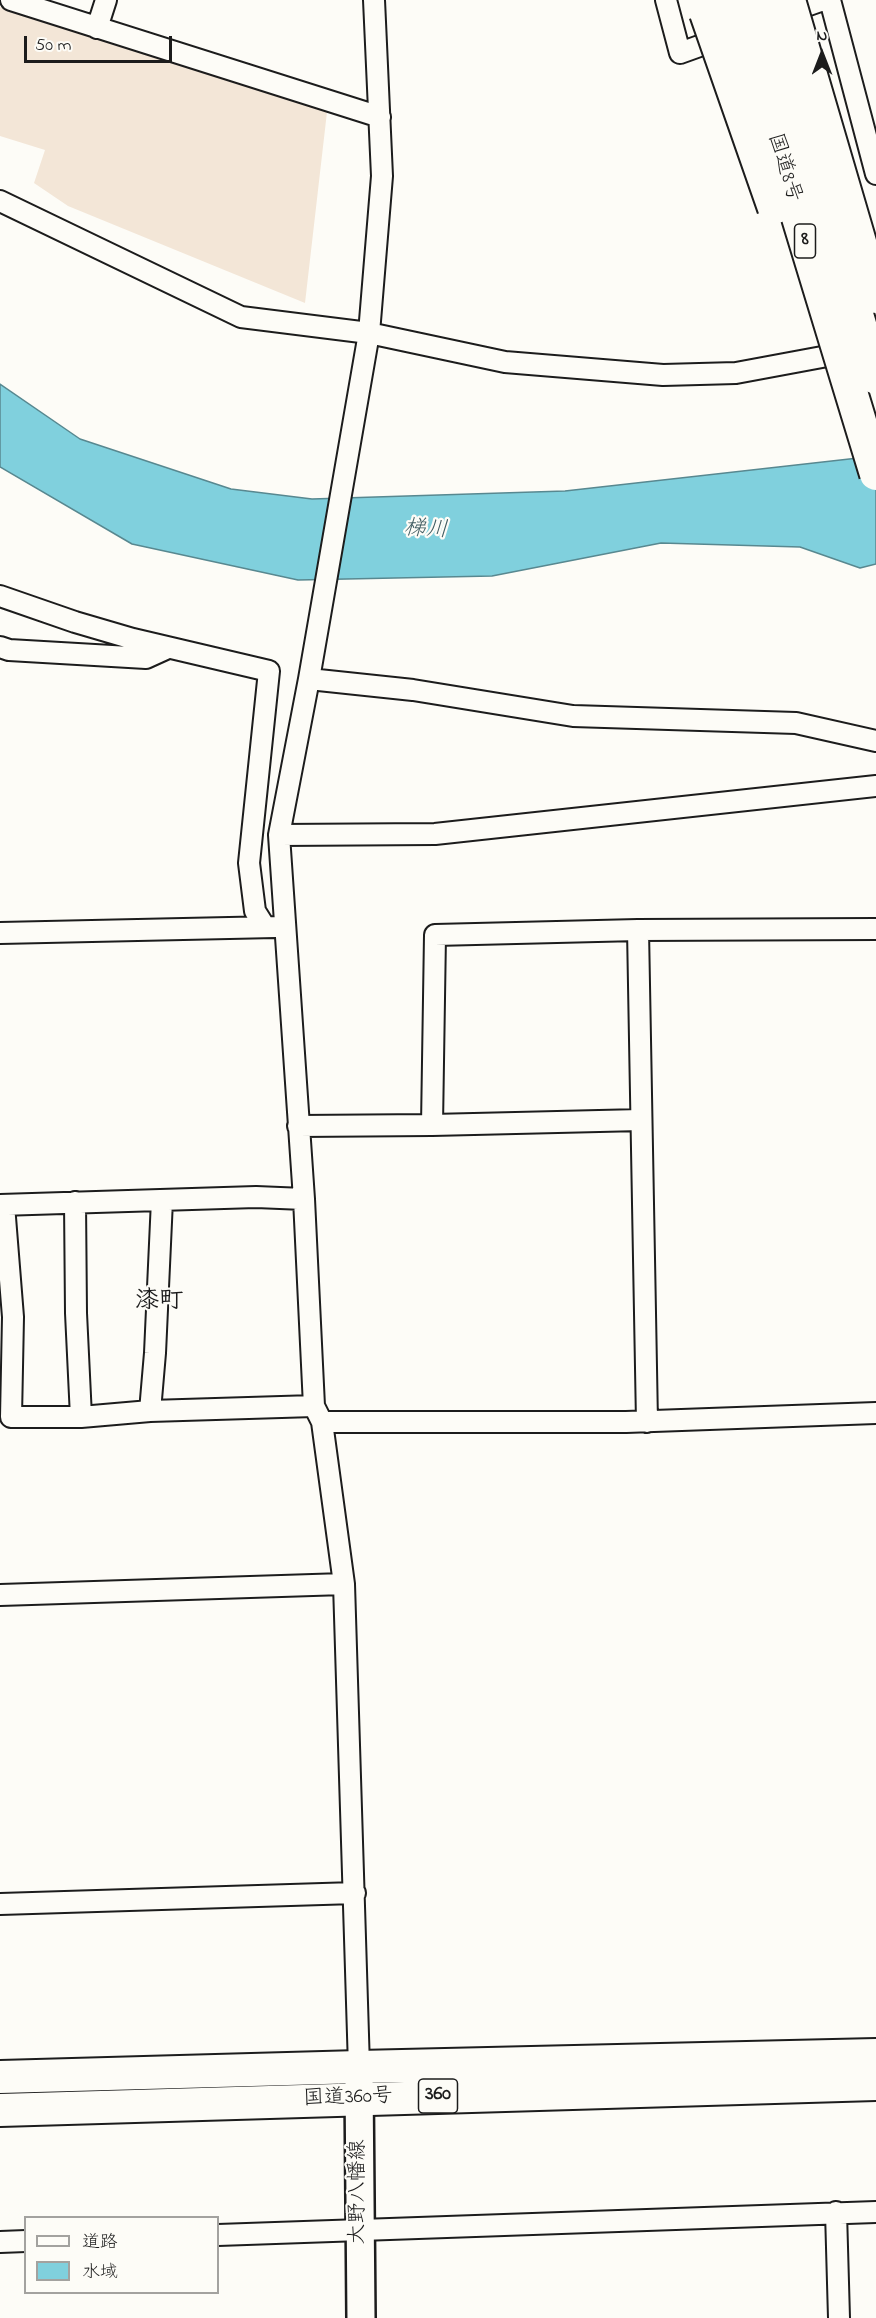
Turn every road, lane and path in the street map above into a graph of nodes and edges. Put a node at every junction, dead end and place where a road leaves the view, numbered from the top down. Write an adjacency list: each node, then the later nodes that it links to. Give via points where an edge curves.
1 (11, 0): 8 (street)
2 (106, 0): 8 (street)
3 (374, 0): 9 (street)
4 (666, 0): 7 (street, via 680,53)
5 (830, 0): 10 (street)
6 (806, 2): 12 (highway, bridge)
7 (724, 11): 15 (highway, 国道8号 / 8, bridge); 16 (highway, bridge, via 789,254)
8 (97, 28): 9 (street)
9 (380, 117): 13 (street, via 382,176)
10 (876, 174)
11 (0, 201): 13 (street, via 241,317)
12 (876, 297)
13 (367, 340): 14 (street, via 505,362 663,375 736,374); 20 (street)
14 (876, 347)
15 (876, 378)
16 (876, 474)
17 (0, 596): 19 (street)
18 (0, 647): 19 (street, via 146,658)
19 (168, 648): 25 (street, via 269,671 249,863 255,911)
20 (310, 671): 21 (street, via 573,716 796,723); 23 (street)
21 (876, 741)
22 (876, 786): 23 (street, via 435,834)
23 (279, 835): 24 (street)
24 (286, 926): 25 (street); 31 (street)
25 (265, 927): 28 (street)
26 (876, 929): 27 (street)
27 (638, 930): 29 (street); 30 (street, via 435,935)
28 (0, 933)
29 (641, 1120): 30 (street); 40 (street)
30 (432, 1125): 31 (street)
31 (298, 1126): 32 (street)
32 (303, 1199): 33 (street); 38 (street)
33 (162, 1200): 34 (street); 36 (street)
34 (75, 1202): 35 (street); 39 (street)
35 (2, 1205): 39 (street, via 14,1317 11,1417)
36 (150, 1411): 38 (street); 39 (street)
37 (876, 1413): 40 (street)
38 (318, 1414): 40 (street); 41 (street)
39 (81, 1417)
40 (647, 1422)
41 (344, 1584): 42 (street); 43 (street)
42 (0, 1595)
43 (355, 1893): 44 (street); 46 (street)
44 (0, 1904)
45 (876, 2055): 46 (highway, 国道360号 / 360)
46 (359, 2067): 47 (highway, 国道360号 / 360); 49 (main road, 大野八幡線)
47 (0, 2077)
48 (876, 2084): 49 (highway, 国道360号 / 360)
49 (360, 2099): 50 (highway, 国道360号 / 360); 53 (main road, 大野八幡線)
50 (0, 2110)
51 (836, 2212): 52 (street); 53 (street); 58 (street)
52 (876, 2212)
53 (360, 2230): 54 (street); 57 (main road, 大野八幡線)
54 (219, 2235)
55 (24, 2241): 56 (street)
56 (0, 2242)
57 (361, 2318)
58 (839, 2318)

